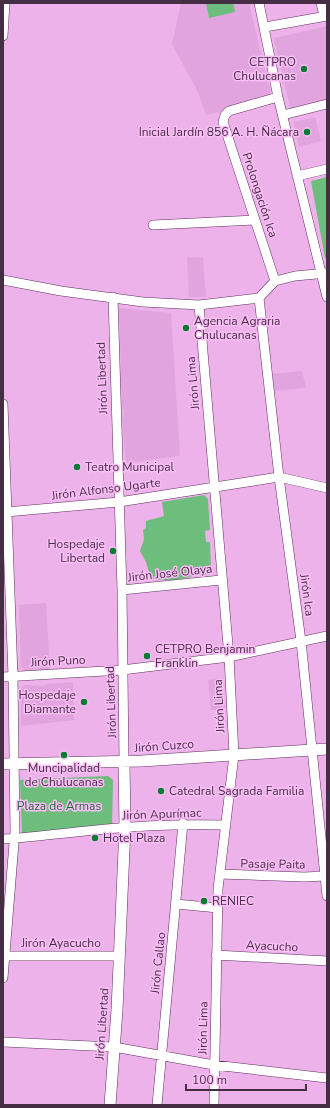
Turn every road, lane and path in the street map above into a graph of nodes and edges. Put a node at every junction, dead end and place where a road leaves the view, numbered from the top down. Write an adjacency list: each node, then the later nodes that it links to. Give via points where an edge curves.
1 (5, 3): 6 (street)
2 (259, 3): 5 (street)
3 (321, 3): 4 (street)
4 (325, 16): 5 (street)
5 (265, 27): 7 (street)
6 (3, 36)
7 (278, 97): 9 (street); 12 (street, Prolongación Ica, via 229,111 223,122)
8 (327, 104): 9 (street)
9 (283, 115): 11 (street)
10 (327, 169): 11 (street)
11 (297, 176): 14 (street)
12 (255, 220): 13 (street); 16 (street, Prolongación Ica)
13 (153, 225)
14 (324, 273): 16 (street); 18 (street)
15 (3, 280): 17 (street, via 61,291)
16 (276, 281): 19 (street)
17 (113, 297): 20 (street, via 143,302); 26 (street, Jirón Libertad)
18 (327, 297)
19 (259, 298): 20 (street); 23 (street, Jirón Ica)
20 (198, 305): 24 (street, Jirón Lima)
21 (3, 404): 22 (street)
22 (4, 477): 27 (street)
23 (279, 477): 24 (street, Jirón Alfonso Ugarte); 25 (street, Jirón Alfonso Ugarte); 31 (street, Jirón Ica)
24 (214, 487): 26 (street, Jirón Alfonso Ugarte); 28 (street, Jirón Lima)
25 (327, 488)
26 (119, 502): 27 (street, Jirón Alfonso Ugarte); 29 (street, Jirón Libertad)
27 (6, 512): 34 (street)
28 (221, 580): 29 (street, Jirón José Olaya); 32 (street, Jirón Lima)
29 (122, 590): 33 (street, Jirón Libertad)
30 (327, 636): 31 (street, Jirón Puno)
31 (300, 641): 32 (street, Jirón Puno); 37 (street, Jirón Ica)
32 (229, 657): 33 (street, Jirón Puno); 38 (street, Jirón Lima)
33 (122, 670): 34 (street, Jirón Puno); 39 (street, Jirón Libertad)
34 (13, 676): 35 (street, Jirón Puno); 40 (street)
35 (3, 677)
36 (327, 749): 37 (street, Jirón Cuzco)
37 (312, 751): 38 (street, Jirón Cuzco); 47 (street, Jirón Ica)
38 (234, 755): 39 (street, Jirón Cuzco); 42 (street, Jirón Lima)
39 (124, 761): 40 (street, Jirón Cuzco); 43 (street, Jirón Libertad)
40 (8, 765): 45 (street)
41 (184, 823): 42 (street, Jirón Apurímac); 43 (street, Jirón Apurímac); 49 (street, Jirón Callao)
42 (226, 825): 46 (street, Jirón Lima)
43 (125, 827): 45 (street, Jirón Apurímac); 52 (street, Jirón Libertad)
44 (3, 838): 45 (street, Jirón Apurímac)
45 (14, 838): 51 (street)
46 (220, 874): 47 (street, Pasaje Paita); 50 (street, Jirón Lima)
47 (325, 876): 48 (street, Jirón Ica)
48 (327, 896)
49 (176, 904): 50 (street); 58 (street, Jirón Callao)
50 (218, 908): 53 (street, Jirón Lima)
51 (4, 956): 52 (street, Jirón Ayacucho); 55 (street)
52 (119, 956): 57 (street, Jirón Libertad)
53 (216, 956): 54 (street, Ayacucho); 59 (street, Jirón Lima)
54 (327, 961)
55 (3, 978)
56 (3, 1042): 57 (street)
57 (114, 1047): 58 (street); 61 (street, Jirón Libertad)
58 (161, 1055): 59 (street); 62 (street, Jirón Callao)
59 (214, 1066): 60 (street); 63 (street, Jirón Lima)
60 (327, 1078)
61 (110, 1105)
62 (157, 1105)
63 (214, 1105)

